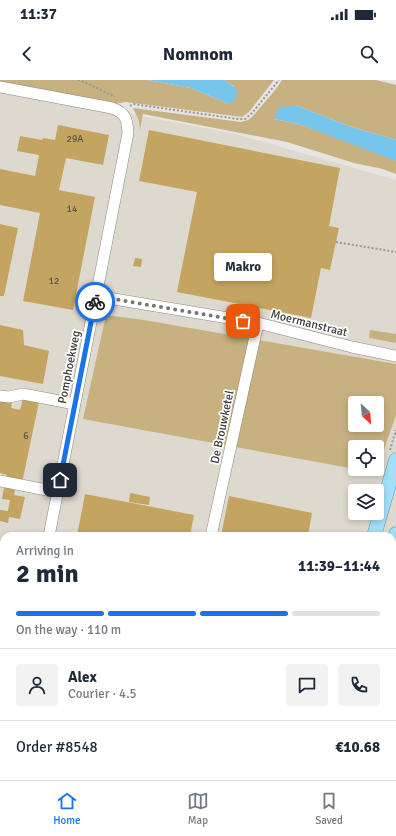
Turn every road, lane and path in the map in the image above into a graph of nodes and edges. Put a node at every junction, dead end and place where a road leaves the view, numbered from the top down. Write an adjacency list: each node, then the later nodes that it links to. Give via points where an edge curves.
1 (78, 80): 4 (path, via 110,94 121,102)
2 (279, 80): 4 (path, via 245,119 133,104)
3 (0, 87): 4 (street)
4 (121, 111): 7 (street, Pomphoekweg, via 126,120 128,133)
5 (336, 242): 6 (path)
6 (396, 252)
7 (96, 296): 8 (street, Moermanstraat); 11 (street, Pomphoekweg)
8 (258, 323): 9 (street, Moermanstraat); 16 (street, De Brouwketel)
9 (396, 356)
10 (0, 396): 11 (street, via 23,394)
11 (75, 404): 14 (street, Pomphoekweg)
12 (396, 460): 17 (main road)
13 (0, 481): 14 (street)
14 (57, 492): 15 (street, Pomphoekweg)
15 (50, 532)
16 (213, 532)
17 (375, 532)

